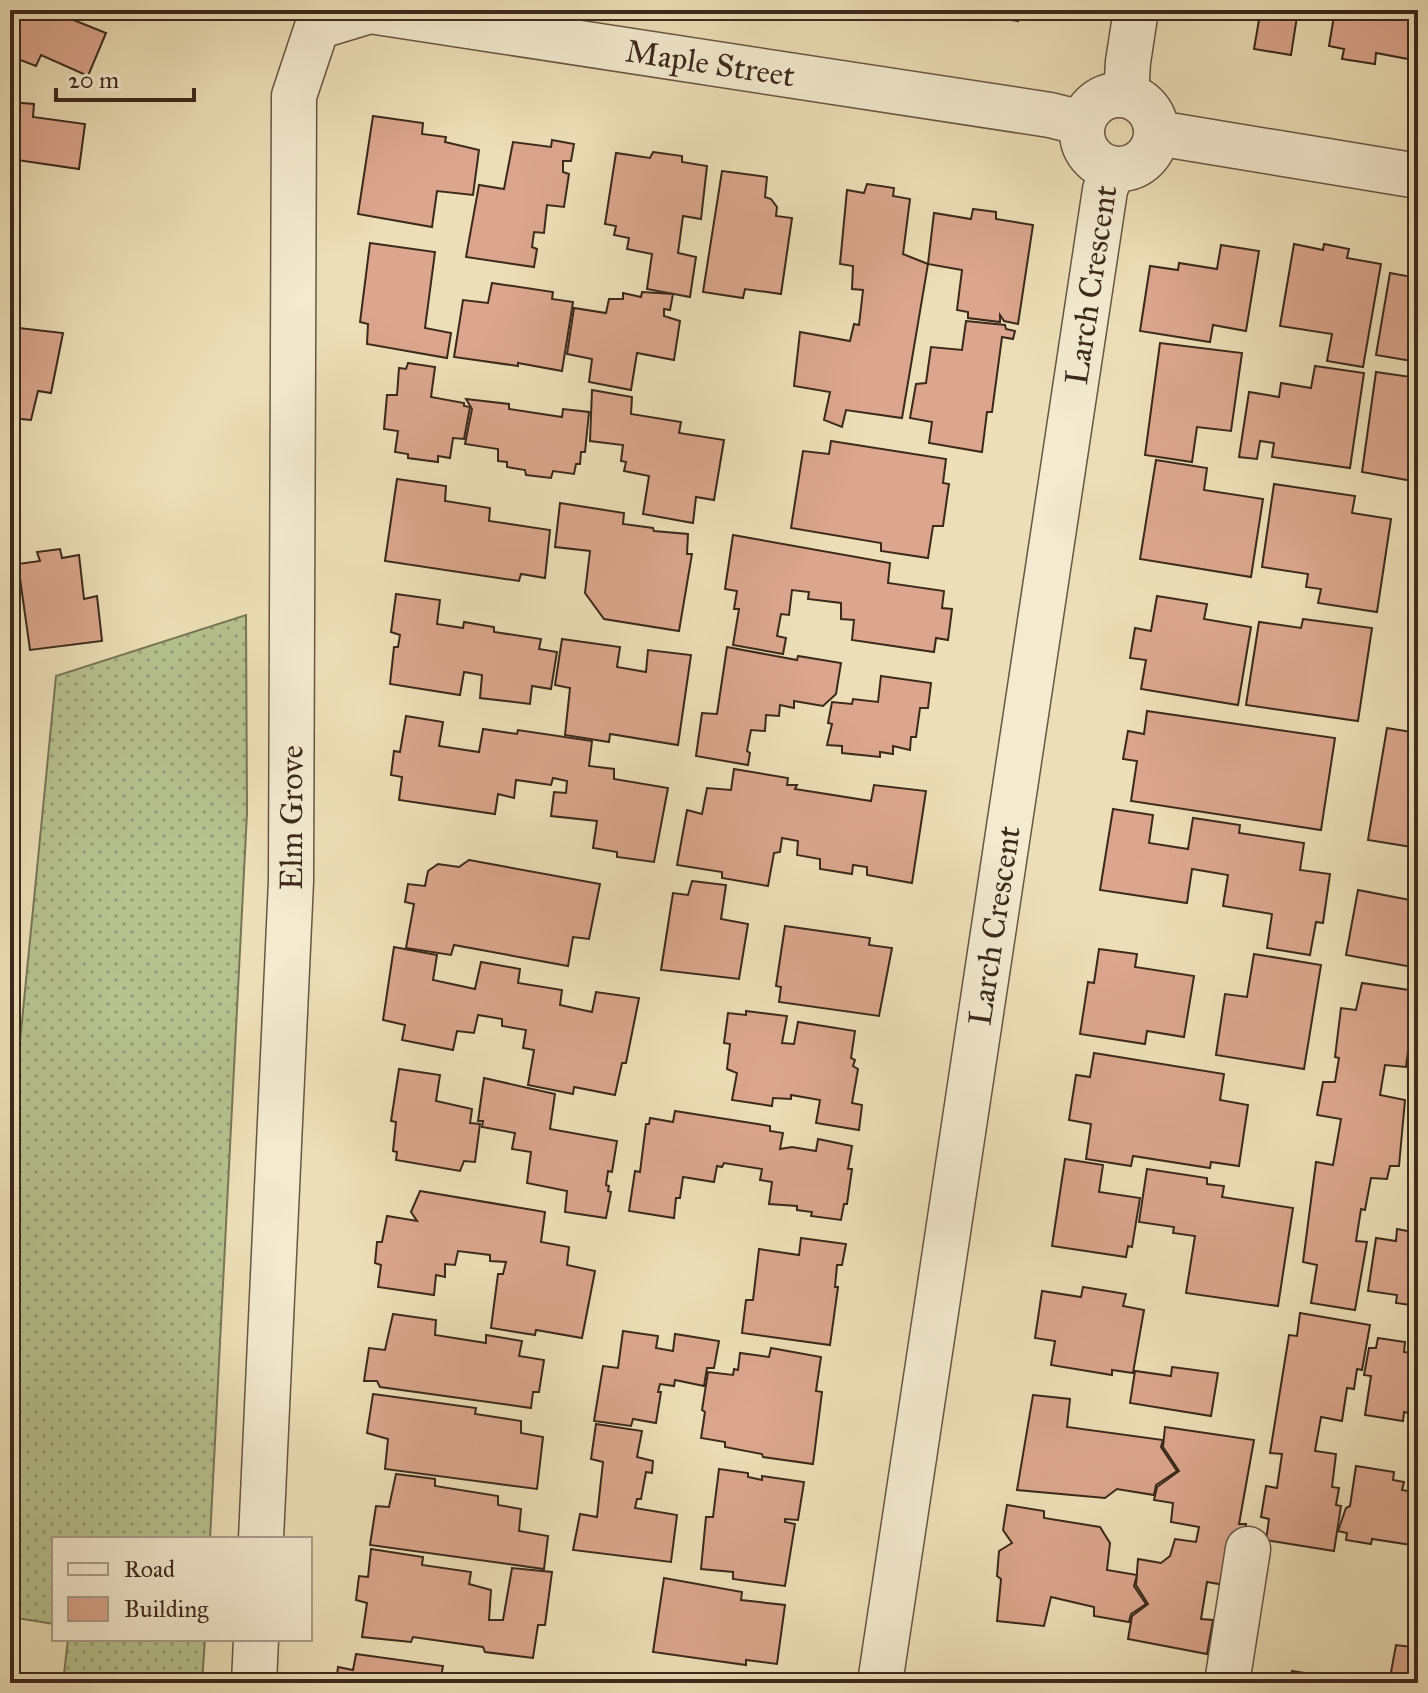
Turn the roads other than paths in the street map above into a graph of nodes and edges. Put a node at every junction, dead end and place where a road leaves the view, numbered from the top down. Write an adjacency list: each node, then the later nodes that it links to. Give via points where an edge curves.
1 (1136, 10): 2 (street)
2 (1126, 95): 4 (street, via 1097,101); 5 (street, via 1146,105)
3 (294, 96): 4 (street, Maple Street, via 317,27 370,11); 8 (street, Elm Grove, via 291,881)
4 (1082, 123): 6 (street, via 1087,153)
5 (1157, 133): 6 (street, via 1138,164); 7 (street)
6 (1112, 170): 12 (street, Larch Crescent)
7 (1418, 176)
8 (261, 1537)
9 (1248, 1549): 13 (street)
10 (256, 1641): 11 (street)
11 (254, 1683)
12 (880, 1683)
13 (1227, 1683)

